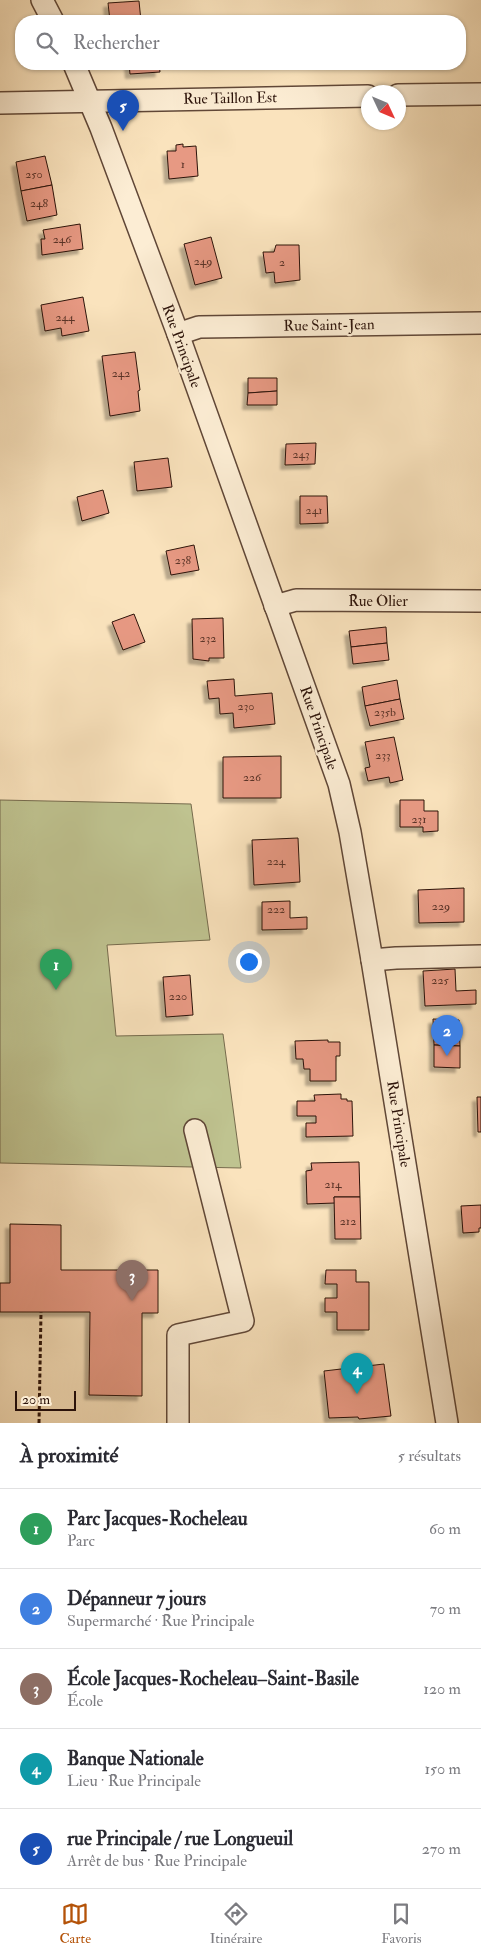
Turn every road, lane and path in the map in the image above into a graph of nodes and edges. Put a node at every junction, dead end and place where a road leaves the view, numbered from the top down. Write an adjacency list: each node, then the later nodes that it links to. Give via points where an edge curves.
1 (42, 0): 2 (street)
2 (50, 15)
3 (77, 70): 7 (street, Rue Principale)
4 (481, 94): 6 (street)
5 (361, 96): 7 (street, Rue Taillon Est)
6 (406, 96)
7 (91, 101): 8 (street, Rue Taillon Est); 10 (street, Rue Principale)
8 (0, 103)
9 (481, 323): 10 (street, Rue Saint-Jean, via 199,327)
10 (178, 334): 12 (street, Rue Principale)
11 (481, 602): 12 (street, Rue Olier, via 296,600)
12 (275, 606): 14 (street, Rue Principale, via 338,784 350,832)
13 (481, 956): 14 (street)
14 (372, 960): 19 (street, Rue Principale)
15 (195, 1130): 18 (street, via 243,1321 178,1335)
16 (41, 1312): 17 (path)
17 (40, 1423)
18 (178, 1423)
19 (447, 1423)

